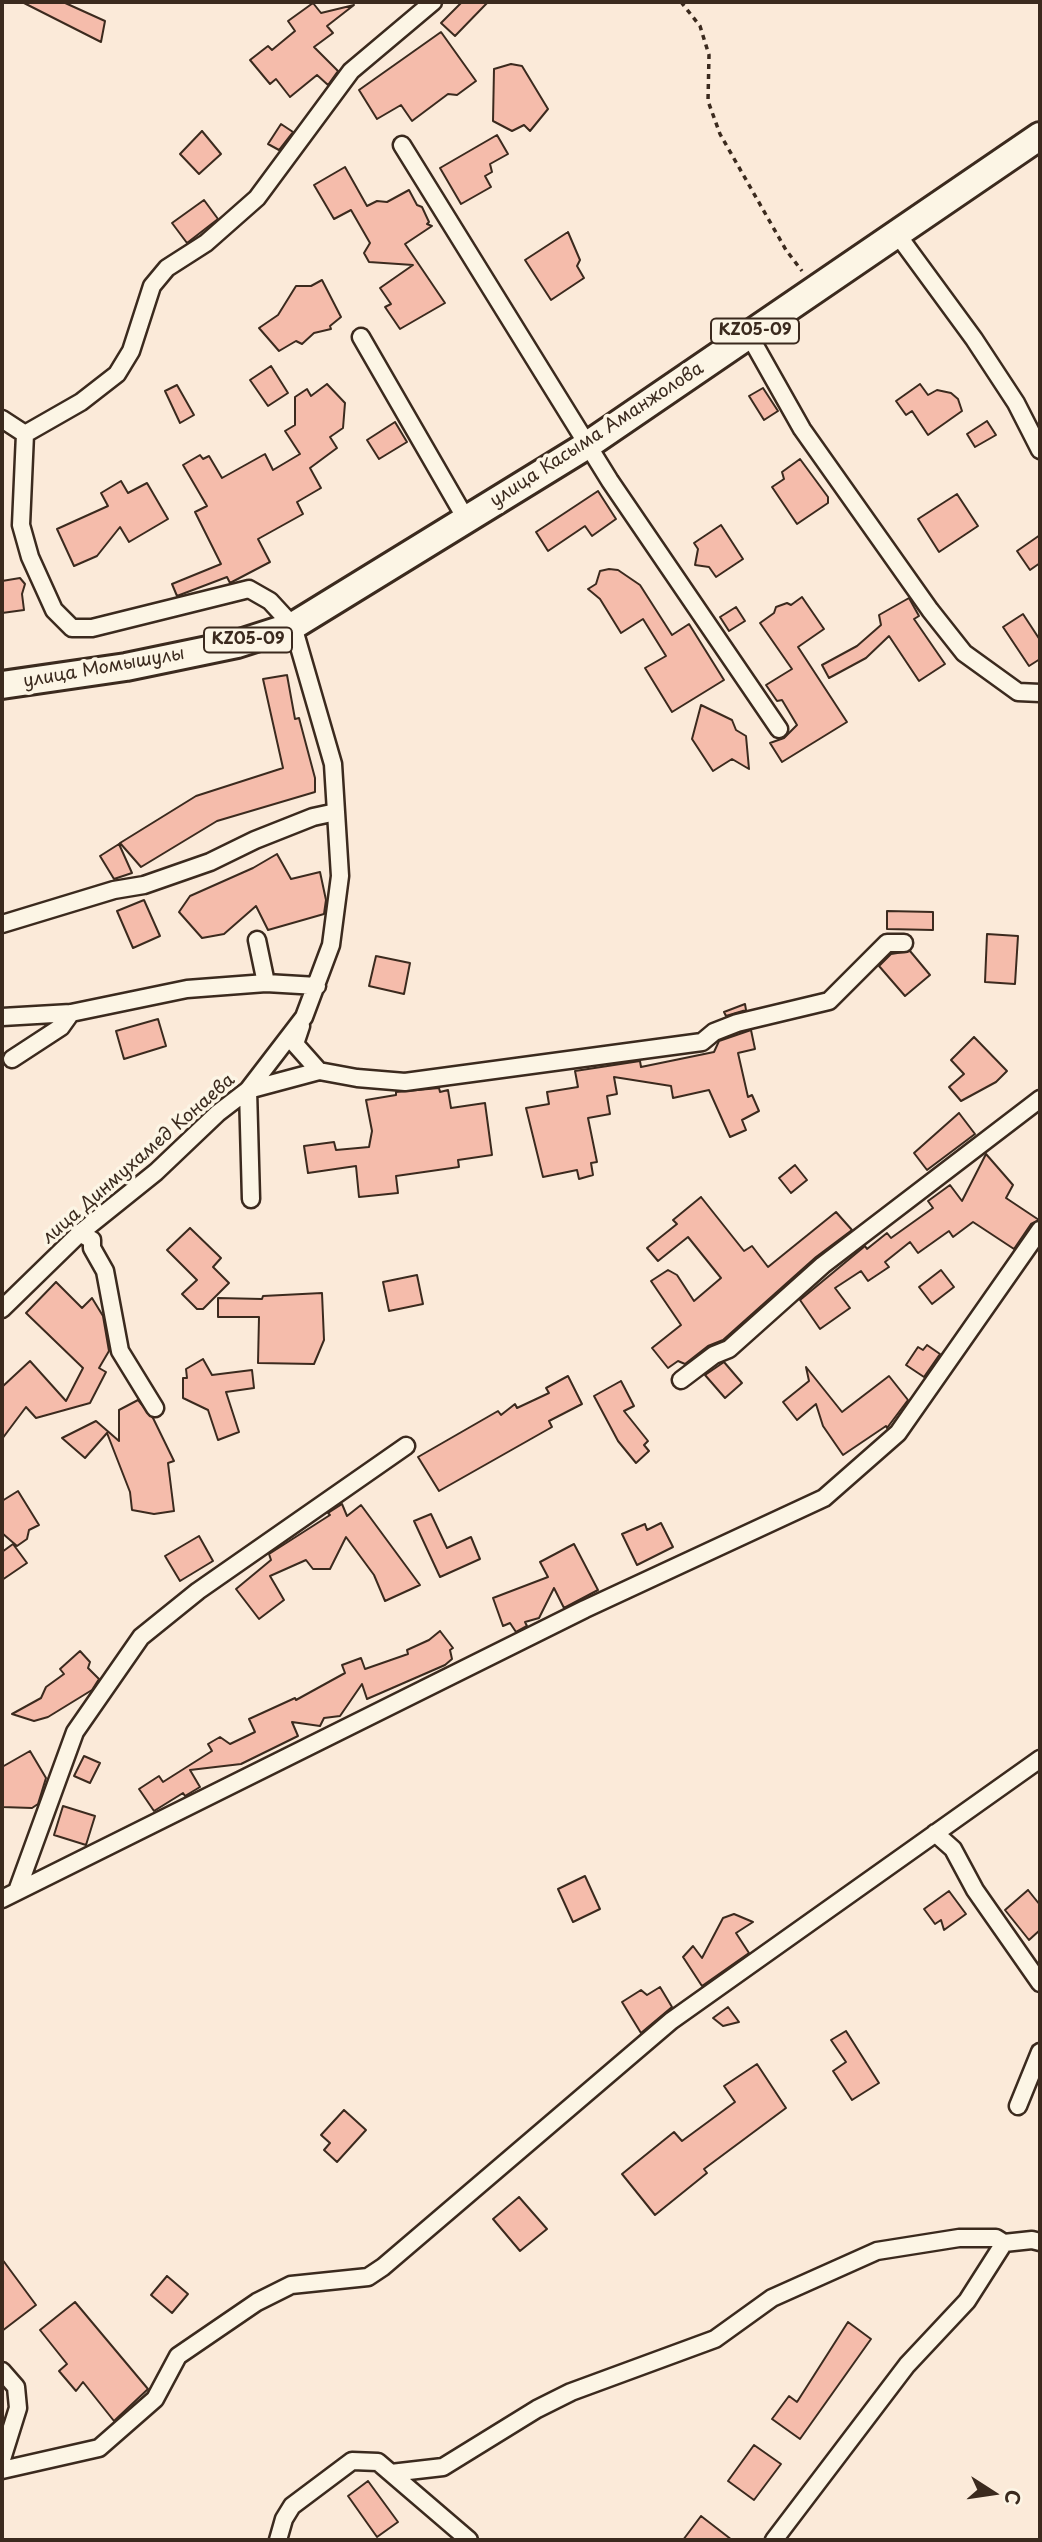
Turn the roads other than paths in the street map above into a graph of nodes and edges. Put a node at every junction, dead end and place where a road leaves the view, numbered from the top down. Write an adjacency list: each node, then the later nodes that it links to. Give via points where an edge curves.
1 (433, 2): 8 (street, via 351,71 257,198 206,243 167,268 152,285 131,351 117,374 81,402)
2 (1040, 136): 4 (main road, улица Касыма Аманжолова / KZ05-09)
3 (402, 145): 9 (street)
4 (897, 234): 5 (main road, улица Касыма Аманжолова / KZ05-09); 10 (street, via 974,339)
5 (749, 335): 9 (main road, улица Касыма Аманжолова / KZ05-09); 14 (street, via 802,429 964,653 1018,692)
6 (361, 337): 11 (street)
7 (2, 419): 8 (street)
8 (25, 434): 12 (street, via 21,525 54,610 72,628 92,628 249,589 270,601)
9 (589, 444): 11 (main road, улица Касыма Аманжолова / KZ05-09); 15 (street)
10 (1040, 450)
11 (466, 519): 12 (main road, улица Момышулы / KZ05-09)
12 (293, 626): 13 (main road, улица Момышулы / KZ05-09, via 175,657); 16 (street, лица Динмухамед Конаева, via 333,764)
13 (2, 685)
14 (1040, 693)
15 (779, 729)
16 (336, 813): 17 (street, via 302,822 144,885); 21 (street, лица Динмухамед Конаева, via 340,876 331,945)
17 (2, 924)
18 (257, 940): 20 (street)
19 (904, 943): 26 (street, via 887,943 829,1000 737,1023 702,1042 405,1082)
20 (266, 983): 21 (street); 22 (street, via 187,989)
21 (317, 986): 24 (street, лица Динмухамед Конаева)
22 (71, 1013): 23 (street); 25 (street, via 61,1027)
23 (2, 1017)
24 (304, 1017): 26 (street, via 295,1044); 27 (street, лица Динмухамед Конаева)
25 (12, 1059)
26 (318, 1071): 27 (street)
27 (248, 1090): 29 (street); 31 (street, лица Динмухамед Конаева)
28 (1040, 1099): 33 (street, via 823,1265 729,1349)
29 (251, 1199)
30 (1040, 1230): 38 (street, via 898,1433 824,1498 585,1609)
31 (80, 1233): 32 (street, лица Динмухамед Конаева); 34 (street, via 92,1240 105,1271 120,1351)
32 (2, 1309)
33 (681, 1380)
34 (155, 1408)
35 (406, 1446): 38 (street, via 198,1591 141,1637 75,1732)
36 (1040, 1759): 37 (street)
37 (935, 1833): 40 (street, via 953,1849 975,1891); 47 (street, via 671,2021 383,2267 368,2277 291,2284 178,2356 155,2399 100,2448)
38 (17, 1891): 39 (street)
39 (2, 1899)
40 (1040, 1983)
41 (1040, 2052): 42 (street)
42 (1018, 2106)
43 (1040, 2242): 44 (street)
44 (1004, 2243): 48 (street, via 996,2238 959,2238 877,2251 772,2298 715,2339 559,2398 443,2467); 51 (street, via 967,2301 907,2365)
45 (2, 2371): 46 (street, via 16,2387 18,2408)
46 (2, 2459)
47 (2, 2470)
48 (391, 2473): 49 (street, via 378,2462 352,2461 292,2506); 50 (street)
49 (278, 2540)
50 (469, 2540)
51 (774, 2540)

